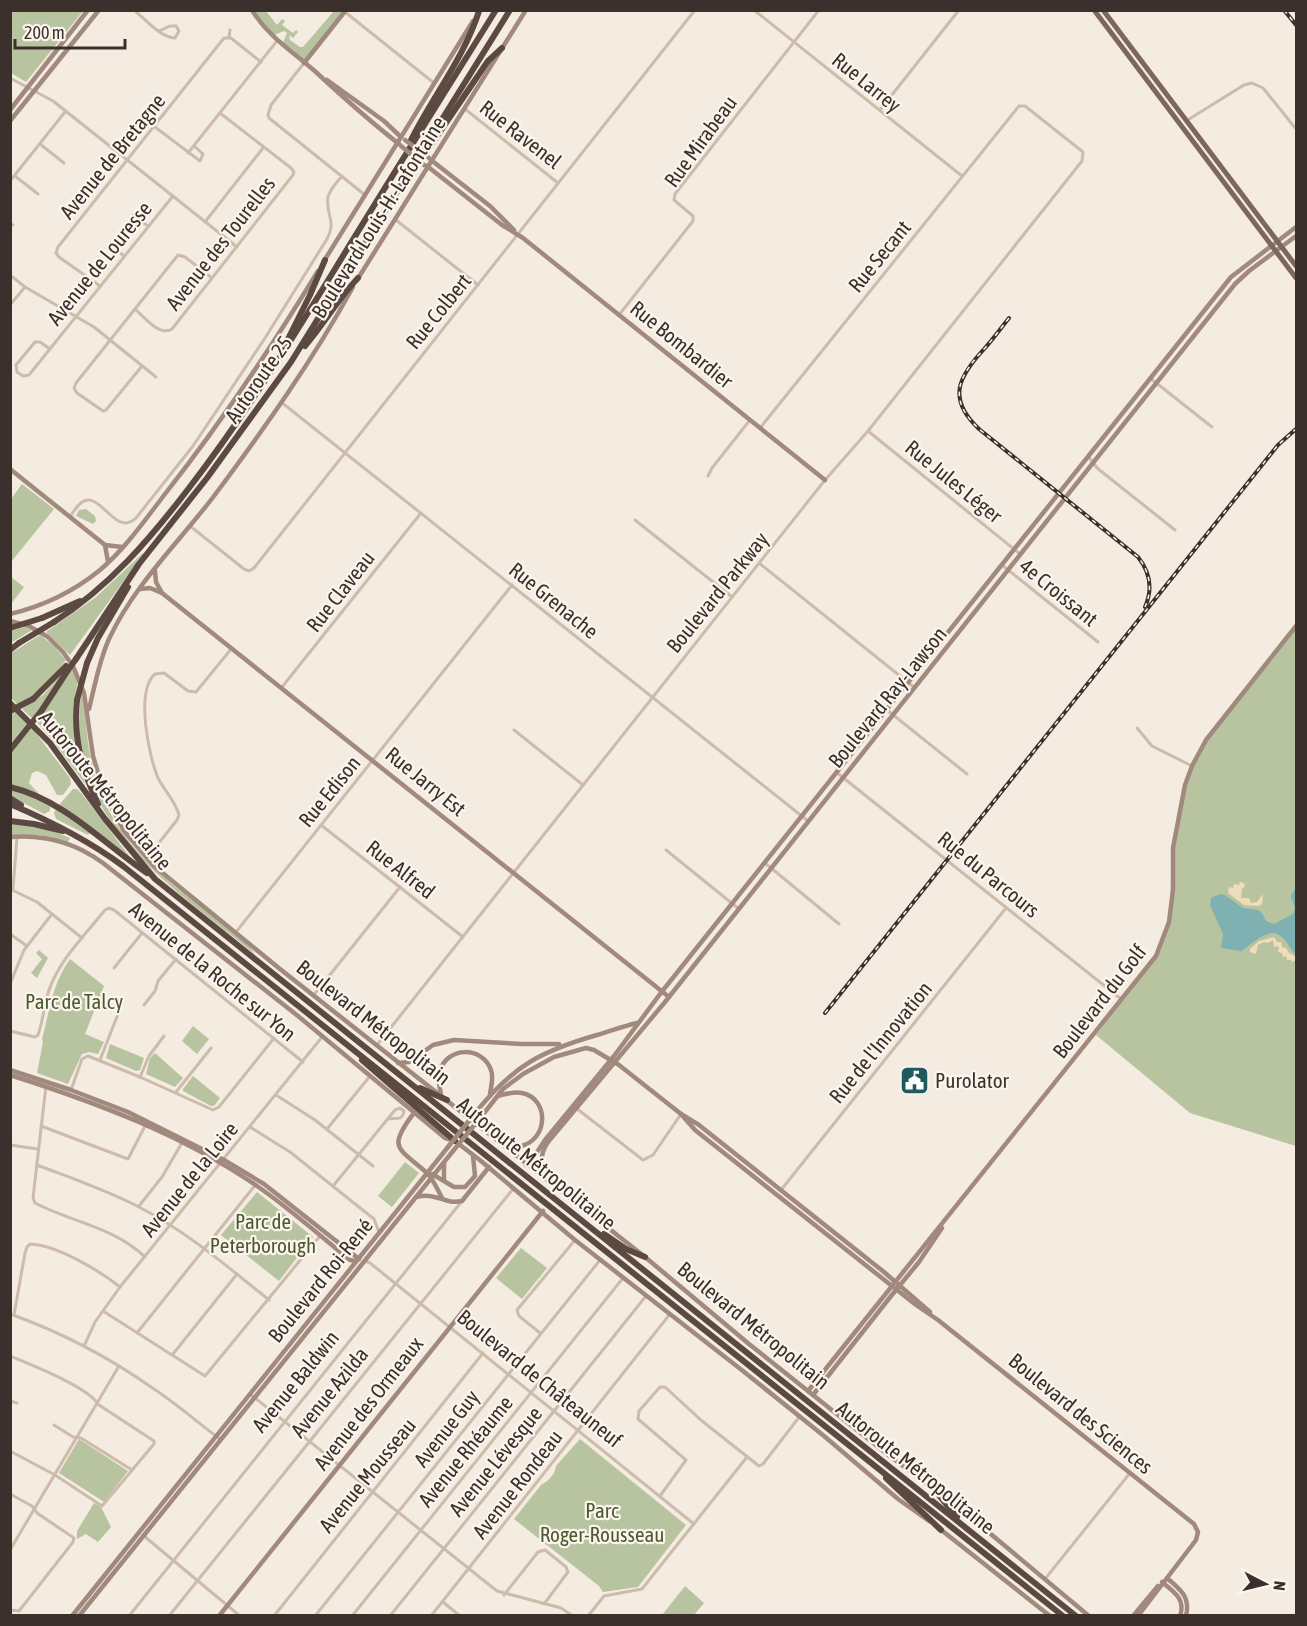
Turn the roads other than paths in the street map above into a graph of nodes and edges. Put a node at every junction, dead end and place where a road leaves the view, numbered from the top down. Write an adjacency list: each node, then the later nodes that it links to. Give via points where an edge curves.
1 (88, 10): 18 (street)
2 (99, 10): 20 (street)
3 (134, 10): 17 (street)
4 (252, 10): 21 (street, Rue Bombardier)
5 (496, 10): 51 (highway, Autoroute 25)
6 (510, 10): 59 (highway, Autoroute 25)
7 (526, 10): 23 (street, Boulevard Louis-H.-Lafontaine)
8 (695, 10): 56 (street, Rue Colbert)
9 (754, 10): 22 (street, Rue Larrey)
10 (819, 10): 22 (street, Rue Mirabeau)
11 (959, 10): 34 (street)
12 (1094, 10): 38 (main road)
13 (1103, 10): 38 (main road)
14 (346, 11): 25 (street); 28 (street)
15 (479, 11): 28 (street, Boulevard Louis-H.-Lafontaine); 51 (highway, via 467,44)
16 (230, 30): 19 (street)
17 (159, 31): 17 (street, via 172,38 179,31 174,26)
18 (69, 36): 20 (street); 29 (street)
19 (229, 37): 24 (street); 39 (street, Avenue de Bretagne, via 224,38)
20 (76, 41): 30 (street)
21 (277, 41): 24 (street); 25 (street, Rue Bombardier)
22 (794, 42): 34 (street, Rue Larrey); 85 (street, Rue Mirabeau, via 675,194 674,200 693,216 693,221)
23 (502, 48): 32 (street, Boulevard Louis-H.-Lafontaine); 59 (highway, via 483,67)
24 (261, 62): 36 (street)
25 (304, 63): 26 (street, Rue Bombardier); 53 (street, via 267,112 269,118)
26 (318, 74): 41 (street, Rue Bombardier); 43 (street, Rue Bombardier)
27 (10, 78): 29 (street)
28 (434, 83): 41 (street, Boulevard Louis-H.-Lafontaine)
29 (28, 87): 30 (street); 33 (street)
30 (35, 91): 35 (street); 37 (street)
31 (1021, 105): 54 (street, Rue Secant); 101 (street, Boulevard Parkway, via 1080,150 1083,158)
32 (465, 109): 48 (street, Boulevard Louis-H.-Lafontaine); 56 (street, Rue Ravenel)
33 (10, 110)
34 (880, 110): 54 (street, Rue Larrey)
35 (66, 112): 42 (street); 47 (street)
36 (220, 113): 44 (street); 45 (street)
37 (10, 121)
38 (1183, 122): 40 (street, via 1252,82 1263,88); 68 (main road)
39 (155, 127): 46 (street); 47 (street, Avenue de Bretagne)
40 (1296, 129)
41 (403, 138): 43 (street, Boulevard Louis-H.-Lafontaine); 48 (street, Rue Bombardier, bridge)
42 (40, 144): 49 (street); 52 (street)
43 (399, 145): 50 (street, Rue Bombardier, bridge); 58 (street, Boulevard Louis-H.-Lafontaine)
44 (194, 146): 46 (street); 46 (street, via 203,157 198,161)
45 (264, 147): 63 (street); 70 (street, Avenue des Tourelles, via 294,172)
46 (188, 153)
47 (128, 160): 60 (street); 81 (street, Avenue de Bretagne, via 56,250 59,257)
48 (430, 160): 50 (street, Boulevard Louis-H.-Lafontaine); 66 (street, Rue Bombardier, via 490,206)
49 (64, 162)
50 (426, 166): 62 (street, Boulevard Louis-H.-Lafontaine); 66 (street, Rue Bombardier)
51 (396, 170): 92 (highway, Autoroute 25)
52 (15, 176): 55 (street); 57 (street)
53 (342, 176): 58 (street); 109 (street, Boulevard Louis-H.-Lafontaine, via 328,196 332,225 327,239 193,446 136,518 124,524 86,500)
54 (962, 176): 100 (street, Rue Secant)
55 (10, 182)
56 (558, 183): 66 (street, Rue Colbert)
57 (38, 194)
58 (365, 195): 74 (street, Boulevard Louis-H.-Lafontaine)
59 (395, 195): 89 (highway, Autoroute 25)
60 (173, 196): 63 (street); 64 (street, Avenue de Louresse)
61 (133, 215): 64 (street)
62 (396, 220): 78 (street, Boulevard Louis-H.-Lafontaine); 80 (street)
63 (205, 222): 70 (street)
64 (148, 226): 73 (street, Avenue de Louresse)
65 (1296, 227): 68 (street, Boulevard Ray-Lawson)
66 (518, 234): 80 (street, Rue Colbert); 85 (street, Rue Bombardier)
67 (1296, 236): 71 (street, Boulevard Ray-Lawson)
68 (1275, 242): 71 (main road); 72 (main road); 91 (street, Boulevard Ray-Lawson, via 1231,277)
69 (110, 245): 73 (street)
70 (237, 247): 77 (street, Avenue des Tourelles)
71 (1282, 247): 72 (street, Boulevard Ray-Lawson); 75 (main road)
72 (1276, 251): 79 (main road); 93 (street, Boulevard Ray-Lawson, via 1238,281)
73 (124, 256): 81 (street, Avenue de Louresse)
74 (325, 260): 92 (highway); 114 (street, Boulevard Louis-H.-Lafontaine, via 210,436)
75 (1296, 266)
76 (10, 275): 82 (street)
77 (212, 278): 84 (street, Avenue des Tourelles, via 168,332); 84 (street, via 178,255)
78 (358, 278): 89 (highway); 97 (street, Boulevard Louis-H.-Lafontaine)
79 (1296, 278)
80 (478, 285): 102 (street, Rue Colbert)
81 (100, 286): 86 (street, Avenue de Louresse)
82 (25, 287): 83 (street); 86 (street)
83 (10, 305)
84 (135, 309): 87 (street)
85 (619, 315): 98 (street, Rue Bombardier)
86 (76, 316): 87 (street); 88 (street, Avenue de Louresse)
87 (110, 340): 90 (street); 90 (street, via 76,383 77,393 106,410)
88 (50, 349): 88 (street, Avenue de Louresse, via 28,376 17,372 16,365 34,342)
89 (291, 362): 117 (highway, Autoroute 25)
90 (142, 366): 94 (street)
91 (1160, 366): 93 (street); 95 (street, Boulevard Ray-Lawson)
92 (275, 367): 127 (highway, Autoroute 25, via 161,523 127,563)
93 (1167, 371): 96 (street, Boulevard Ray-Lawson)
94 (156, 377)
95 (1150, 378): 96 (street); 103 (street, Boulevard Ray-Lawson)
96 (1157, 383): 99 (street); 104 (street, Boulevard Ray-Lawson)
97 (281, 402): 102 (street, Rue Grenache); 111 (street, Boulevard Louis-H.-Lafontaine)
98 (751, 420): 100 (street, Rue Bombardier); 106 (street)
99 (1212, 427)
100 (760, 428): 107 (street, Rue Bombardier)
101 (868, 431): 107 (street, Boulevard Parkway); 115 (street, Rue Jules Léger)
102 (346, 452): 108 (street, Rue Grenache); 111 (street, Rue Colbert, via 251,570 244,569)
103 (1088, 456): 104 (street); 115 (street, Boulevard Ray-Lawson)
104 (1093, 463): 112 (street); 116 (street, Boulevard Ray-Lawson)
105 (10, 470): 109 (street)
106 (708, 476)
107 (825, 480): 119 (street, Boulevard Parkway)
108 (421, 513): 123 (street, Rue Grenache); 137 (street, Rue Claveau)
109 (70, 516): 113 (street)
110 (635, 520): 126 (street)
111 (190, 526): 122 (street, Boulevard Louis-H.-Lafontaine)
112 (1175, 530)
113 (105, 545): 114 (street); 118 (street)
114 (122, 547): 118 (street, Boulevard Louis-H.-Lafontaine)
115 (1014, 549): 116 (street, Rue Jules Léger); 120 (street, Boulevard Ray-Lawson)
116 (1021, 554): 121 (street, Boulevard Ray-Lawson)
117 (145, 557): 135 (highway, Autoroute 25, bridge); 158 (highway, bridge, via 100,634 77,700 80,756)
118 (108, 562): 128 (street, Boulevard Louis-H.-Lafontaine, via 60,597)
119 (759, 564): 126 (street, Boulevard Parkway); 136 (street)
120 (1002, 565): 121 (street, 4e Croissant); 136 (street, Boulevard Ray-Lawson)
121 (1008, 570): 132 (street, 4e Croissant); 138 (street, Boulevard Ray-Lawson)
122 (155, 571): 124 (street, Boulevard Louis-H.-Lafontaine); 125 (street)
123 (512, 585): 139 (street, Rue Grenache); 148 (street, Rue Edison)
124 (140, 589): 125 (street, Rue Jarry Est); 143 (street, Boulevard Louis-H.-Lafontaine, via 107,644)
125 (162, 593): 133 (street, Rue Jarry Est)
126 (732, 597): 139 (street, Boulevard Parkway)
127 (86, 599): 131 (highway, bridge); 134 (highway, Autoroute 25, bridge)
128 (10, 614)
129 (10, 621): 143 (street, Boulevard Métropolitain, via 39,632 63,652 79,677)
130 (1296, 626): 149 (street, Boulevard du Golf, via 1206,740)
131 (10, 628)
132 (1098, 642)
133 (232, 648): 137 (street, Rue Jarry Est); 167 (street, via 196,692 188,691 164,673 155,674 149,681 145,720 148,748 157,776 179,815)
134 (10, 649)
135 (67, 668): 142 (highway, bridge, via 33,699); 147 (highway, Autoroute 25, bridge, via 42,710)
136 (908, 682): 138 (street); 141 (street, Boulevard Ray-Lawson)
137 (282, 688): 148 (street, Rue Jarry Est)
138 (915, 688): 144 (street, Boulevard Ray-Lawson)
139 (653, 697): 153 (street, Boulevard Parkway); 157 (street, Rue Grenache)
140 (10, 703): 158 (highway, Autoroute Métropolitaine, via 50,743)
141 (886, 710): 144 (street); 150 (street, Boulevard Ray-Lawson)
142 (10, 711)
143 (88, 711): 167 (street, Boulevard Métropolitain, via 92,750 103,791 118,821)
144 (893, 715): 151 (street); 152 (street, Boulevard Ray-Lawson)
145 (1137, 728): 149 (street, via 1152,746)
146 (514, 730): 153 (street)
147 (10, 750)
148 (373, 760): 162 (street, Rue Edison); 170 (street, Rue Jarry Est)
149 (1191, 766): 193 (street, Boulevard du Golf, via 1173,848 1170,922 1159,951)
150 (837, 772): 152 (street, Rue du Parcours); 157 (street, Boulevard Ray-Lawson)
151 (967, 774)
152 (843, 778): 161 (street, Boulevard Ray-Lawson); 175 (street, Rue du Parcours)
153 (583, 785): 170 (street, Boulevard Parkway)
154 (10, 788): 171 (highway, via 39,797 64,811)
155 (10, 798): 159 (highway)
156 (10, 804): 159 (highway, Autoroute Métropolitaine)
157 (802, 816): 161 (street, Rue Grenache); 168 (street, Boulevard Ray-Lawson)
158 (105, 819): 171 (highway, Autoroute Métropolitaine)
159 (48, 820): 163 (highway, Autoroute Métropolitaine)
160 (10, 821): 163 (highway)
161 (808, 821): 169 (street, Boulevard Ray-Lawson)
162 (321, 825): 172 (street, Rue Alfred); 179 (street, Rue Edison)
163 (75, 836): 201 (highway, Autoroute Métropolitaine, via 123,866)
164 (10, 837): 165 (street, Boulevard Métropolitain)
165 (17, 837): 173 (street); 199 (street, Boulevard Métropolitain, via 57,841 94,857)
166 (666, 850): 174 (street)
167 (147, 858): 179 (street, Boulevard Métropolitain)
168 (765, 862): 169 (street); 174 (street, Boulevard Ray-Lawson)
169 (771, 868): 176 (street, Boulevard Ray-Lawson); 178 (street)
170 (514, 872): 182 (street, Boulevard Parkway); 190 (street, Rue Jarry Est)
171 (155, 879): 213 (highway, Autoroute Métropolitaine)
172 (400, 887): 182 (street, Rue Alfred); 191 (street)
173 (12, 889): 177 (street)
174 (732, 903): 176 (street); 184 (street, Boulevard Ray-Lawson)
175 (1006, 908): 193 (street, Rue du Parcours); 249 (street, Rue de l'Innovation)
176 (739, 909): 186 (street, Boulevard Ray-Lawson)
177 (52, 914): 183 (street); 185 (street)
178 (839, 924)
179 (236, 932): 191 (street, Boulevard Métropolitain)
180 (142, 933): 183 (street, Avenue de la Roche sur Yon, via 109,908); 187 (street, Avenue de la Roche sur Yon); 188 (street)
181 (10, 934): 185 (street)
182 (463, 937): 203 (street, Boulevard Parkway)
183 (82, 938): 197 (street, Avenue de la Roche sur Yon, via 52,982 38,1035)
184 (701, 943): 186 (street); 190 (street, Boulevard Ray-Lawson)
185 (27, 946): 189 (street)
186 (708, 948): 192 (street, Boulevard Ray-Lawson)
187 (176, 959): 194 (street); 200 (street, Avenue de la Roche sur Yon)
188 (114, 968)
189 (10, 984)
190 (663, 991): 192 (street, Rue Jarry Est); 196 (street, Boulevard Ray-Lawson)
191 (313, 996): 203 (street, Boulevard Métropolitain)
192 (669, 996): 207 (street, Boulevard Ray-Lawson)
193 (1122, 1000): 270 (street, Boulevard du Golf)
194 (144, 1005)
195 (120, 1009): 205 (street)
196 (637, 1023): 202 (street, Boulevard Roi-René); 207 (street, Boulevard Ray-Lawson)
197 (10, 1031)
198 (164, 1036): 212 (street, via 148,1056)
199 (324, 1036): 206 (street, Avenue de la Loire); 211 (street, Boulevard Métropolitain)
200 (274, 1038): 206 (street, Avenue de la Roche sur Yon); 216 (street, via 216,1109)
201 (340, 1039): 231 (highway); 304 (highway, Autoroute Métropolitaine)
202 (565, 1044): 208 (street, via 454,1040 433,1045 408,1062); 217 (street, Boulevard Roi-René, via 523,1065)
203 (376, 1046): 208 (street, Boulevard Métropolitain)
204 (211, 1048): 216 (street)
205 (100, 1060): 212 (street); 215 (street, via 83,1058)
206 (303, 1062): 218 (street, Avenue de la Loire)
207 (612, 1062): 220 (street, Boulevard Roi-René, via 588,1048 568,1051 528,1071); 222 (street, Boulevard Ray-Lawson); 224 (street, Boulevard des Sciences)
208 (398, 1063): 219 (street, Boulevard Métropolitain)
209 (10, 1070): 214 (street, Boulevard de Châteauneuf)
210 (10, 1075): 214 (street, Boulevard de Châteauneuf)
211 (370, 1076): 223 (street, Boulevard Métropolitain); 229 (street)
212 (140, 1077): 216 (street)
213 (404, 1079): 221 (highway); 256 (highway, Autoroute Métropolitaine)
214 (46, 1084): 215 (street, Boulevard de Châteauneuf); 227 (street)
215 (70, 1092): 226 (street, Boulevard de Châteauneuf)
216 (176, 1092)
217 (490, 1094): 219 (street, via 492,1077 488,1064 466,1052 452,1055 442,1065); 243 (street, Boulevard Roi-René, bridge)
218 (276, 1095): 228 (street, Avenue de la Loire); 229 (street)
219 (441, 1095): 221 (street, Boulevard Métropolitain)
220 (498, 1096): 232 (street, via 528,1095 538,1103 543,1118 540,1132 532,1141 518,1146); 238 (street, Boulevard Roi-René, bridge)
221 (447, 1100): 232 (street, Boulevard Métropolitain)
222 (574, 1107): 224 (street, via 643,1160 653,1155); 240 (street, Boulevard Ray-Lawson); 244 (street, Boulevard Ray-Lawson, via 543,1151 541,1163)
223 (414, 1113): 231 (street, Boulevard Métropolitain, via 445,1138); 243 (street, via 400,1133 398,1144 402,1153)
224 (681, 1114): 249 (street, Boulevard des Sciences); 250 (street, Boulevard des Sciences, via 695,1130)
225 (388, 1119): 225 (street, via 402,1118 403,1110 396,1109); 235 (street)
226 (146, 1123): 227 (street, via 128,1159); 230 (street, Boulevard de Châteauneuf)
227 (41, 1126): 234 (street)
228 (250, 1128): 237 (street, Avenue de la Loire); 247 (street, via 290,1152)
229 (327, 1129): 235 (street)
230 (183, 1141): 237 (street, Boulevard de Châteauneuf); 254 (street)
231 (455, 1141): 236 (street, Boulevard Métropolitain)
232 (502, 1144): 240 (street, Boulevard Métropolitain)
233 (10, 1145): 234 (street)
234 (39, 1149): 239 (street)
235 (358, 1155): 241 (street); 247 (street)
236 (473, 1155): 242 (street, Boulevard Métropolitain); 245 (street, via 476,1173 470,1183 457,1188)
237 (222, 1162): 246 (street, Boulevard de Châteauneuf); 257 (street, Avenue de la Loire)
238 (444, 1162): 243 (street, Boulevard Roi-René); 245 (street)
239 (37, 1164): 254 (street); 262 (street, via 35,1203 115,1236)
240 (525, 1165): 244 (street, Boulevard Métropolitain)
241 (373, 1166)
242 (489, 1167): 248 (street, Boulevard Métropolitain); 253 (street, Avenue Baldwin)
243 (430, 1175): 245 (street); 251 (street, Boulevard Roi-René); 252 (street); 258 (street, Boulevard Roi-René)
244 (546, 1179): 263 (street, Boulevard Métropolitain)
245 (444, 1181)
246 (257, 1183): 259 (street, Boulevard de Châteauneuf); 261 (street)
247 (333, 1186): 258 (street, via 375,1221)
248 (514, 1187): 255 (street, Boulevard Métropolitain); 274 (street, Avenue Azilda)
249 (781, 1190): 250 (street, Rue de l'Innovation); 270 (street, Boulevard des Sciences)
250 (777, 1196): 270 (street, Boulevard des Sciences)
251 (416, 1197): 252 (street); 266 (street, Boulevard Roi-René)
252 (442, 1198): 253 (street)
253 (462, 1201): 269 (street, Avenue Baldwin)
254 (139, 1206): 257 (street)
255 (543, 1211): 260 (street, Boulevard Métropolitain); 278 (street, Avenue des Ormeaux)
256 (584, 1222): 263 (highway); 316 (highway, Autoroute Métropolitaine)
257 (171, 1225): 261 (street); 262 (street, Avenue de la Loire)
258 (379, 1232): 264 (street, Boulevard Roi-René)
259 (322, 1234): 264 (street, Boulevard de Châteauneuf); 273 (street)
260 (575, 1240): 265 (street, Boulevard Métropolitain); 280 (street, via 517,1310 519,1317)
261 (205, 1249): 267 (street); 279 (street)
262 (145, 1257): 271 (street, Avenue de la Loire)
263 (645, 1257): 287 (street, Boulevard Métropolitain)
264 (357, 1260): 266 (street, Boulevard de Châteauneuf); 290 (street, Boulevard Roi-René)
265 (600, 1260): 268 (street, Boulevard Métropolitain); 280 (street, Avenue Guy)
266 (364, 1261): 269 (street, Boulevard de Châteauneuf); 290 (street, Boulevard Roi-René)
267 (237, 1274): 273 (street); 283 (street)
268 (623, 1278): 272 (street, Boulevard Métropolitain); 288 (street, Avenue Rhéaume)
269 (395, 1283): 274 (street, Boulevard de Châteauneuf); 296 (street, Avenue Baldwin)
270 (896, 1285): 287 (street, Boulevard du Golf); 289 (street, Boulevard du Golf); 307 (street, Boulevard des Sciences)
271 (120, 1287): 275 (street, Avenue de la Loire); 276 (street, via 77,1260 30,1244)
272 (646, 1296): 277 (street, Boulevard Métropolitain); 294 (street, Avenue Lévesque)
273 (269, 1300): 283 (street, via 205,1376)
274 (421, 1302): 278 (street, Boulevard de Châteauneuf); 301 (street, Avenue Azilda)
275 (103, 1311): 279 (street); 281 (street, Avenue de la Loire)
276 (12, 1314): 281 (street)
277 (670, 1314): 295 (street, Boulevard Métropolitain); 298 (street, Avenue Rondeau)
278 (450, 1326): 282 (street, Boulevard de Châteauneuf); 305 (street, Avenue des Ormeaux)
279 (138, 1333): 283 (street)
280 (540, 1333): 286 (street, Avenue Guy)
281 (84, 1346): 285 (street)
282 (483, 1353): 286 (street, Boulevard de Châteauneuf); 310 (street, Avenue Mousseau)
283 (173, 1354)
284 (10, 1356): 292 (street)
285 (119, 1366): 292 (street); 300 (street)
286 (508, 1373): 288 (street, Boulevard de Châteauneuf); 314 (street, Avenue Guy)
287 (808, 1391): 289 (street, Boulevard Métropolitain)
288 (531, 1394): 294 (street, Boulevard de Châteauneuf); 317 (street, Avenue Rhéaume)
289 (813, 1395): 309 (street, Boulevard Métropolitain)
290 (253, 1396): 296 (street); 300 (street, Boulevard Roi-René)
291 (10, 1401): 293 (street)
292 (98, 1402): 299 (street); 306 (street, via 154,1441)
293 (17, 1403)
294 (554, 1412): 298 (street, Boulevard de Châteauneuf); 321 (street, Avenue Lévesque)
295 (800, 1416): 303 (street, via 761,1466); 318 (street, Boulevard Métropolitain)
296 (284, 1421): 301 (street); 322 (street, Avenue Baldwin)
297 (54, 1425): 299 (street)
298 (577, 1431): 312 (street, Boulevard de Châteauneuf); 323 (street, Avenue Rondeau)
299 (77, 1437): 306 (street); 308 (street)
300 (218, 1438): 319 (street, Boulevard Roi-René)
301 (309, 1441): 305 (street); 325 (street, Avenue Azilda)
302 (10, 1451): 308 (street)
303 (747, 1457): 312 (street, via 665,1387 660,1387 639,1412 638,1419 686,1460); 315 (street)
304 (864, 1457): 318 (highway); 347 (highway, Autoroute Métropolitaine)
305 (340, 1465): 310 (street); 330 (street, Avenue des Ormeaux)
306 (132, 1470): 308 (street, via 102,1506)
307 (1130, 1473): 324 (street); 326 (street, Boulevard des Sciences, via 1194,1524 1198,1535)
308 (55, 1475): 313 (street)
309 (933, 1488): 316 (highway); 324 (street, Boulevard Métropolitain)
310 (372, 1491): 314 (street); 338 (street, Avenue Mousseau)
311 (10, 1494): 313 (street)
312 (660, 1496): 315 (street, Boulevard de Châteauneuf)
313 (34, 1510): 320 (street); 331 (street, via 71,1535 73,1542 19,1611)
314 (398, 1512): 317 (street); 339 (street, Avenue Guy)
315 (694, 1524): 345 (street, via 642,1589 604,1596)
316 (968, 1529): 348 (highway, Autoroute Métropolitaine)
317 (421, 1530): 321 (street); 340 (street, Avenue Rhéaume)
318 (941, 1530): 346 (street, Boulevard Métropolitain)
319 (141, 1534): 322 (street); 332 (street, Boulevard Roi-René); 333 (street, Boulevard Roi-René)
320 (11, 1547)
321 (444, 1548): 323 (street); 341 (street, Avenue Lévesque)
322 (174, 1561): 325 (street); 334 (street, Avenue Baldwin)
323 (469, 1569): 327 (street); 328 (street, Avenue Rondeau)
324 (1044, 1580): 349 (street, Boulevard Métropolitain)
325 (197, 1581): 330 (street); 335 (street, Avenue Azilda)
326 (1164, 1581): 350 (street); 351 (street); 352 (street, via 1180,1598); 353 (street, via 1185,1595)
327 (504, 1594): 329 (street); 329 (street, via 538,1552 545,1550 568,1572)
328 (443, 1602): 342 (street, Avenue Rondeau); 343 (street)
329 (544, 1604): 344 (street)
330 (227, 1606): 336 (street, Avenue des Ormeaux); 337 (street)
331 (10, 1610)
332 (72, 1616)
333 (79, 1616)
334 (129, 1616)
335 (170, 1616)
336 (219, 1616)
337 (240, 1616)
338 (274, 1616)
339 (315, 1616)
340 (352, 1616)
341 (390, 1616)
342 (431, 1616)
343 (460, 1616)
344 (573, 1616)
345 (588, 1616)
346 (1050, 1616)
347 (1063, 1616)
348 (1076, 1616)
349 (1089, 1616)
350 (1133, 1616)
351 (1138, 1616)
352 (1180, 1616)
353 (1186, 1616)

